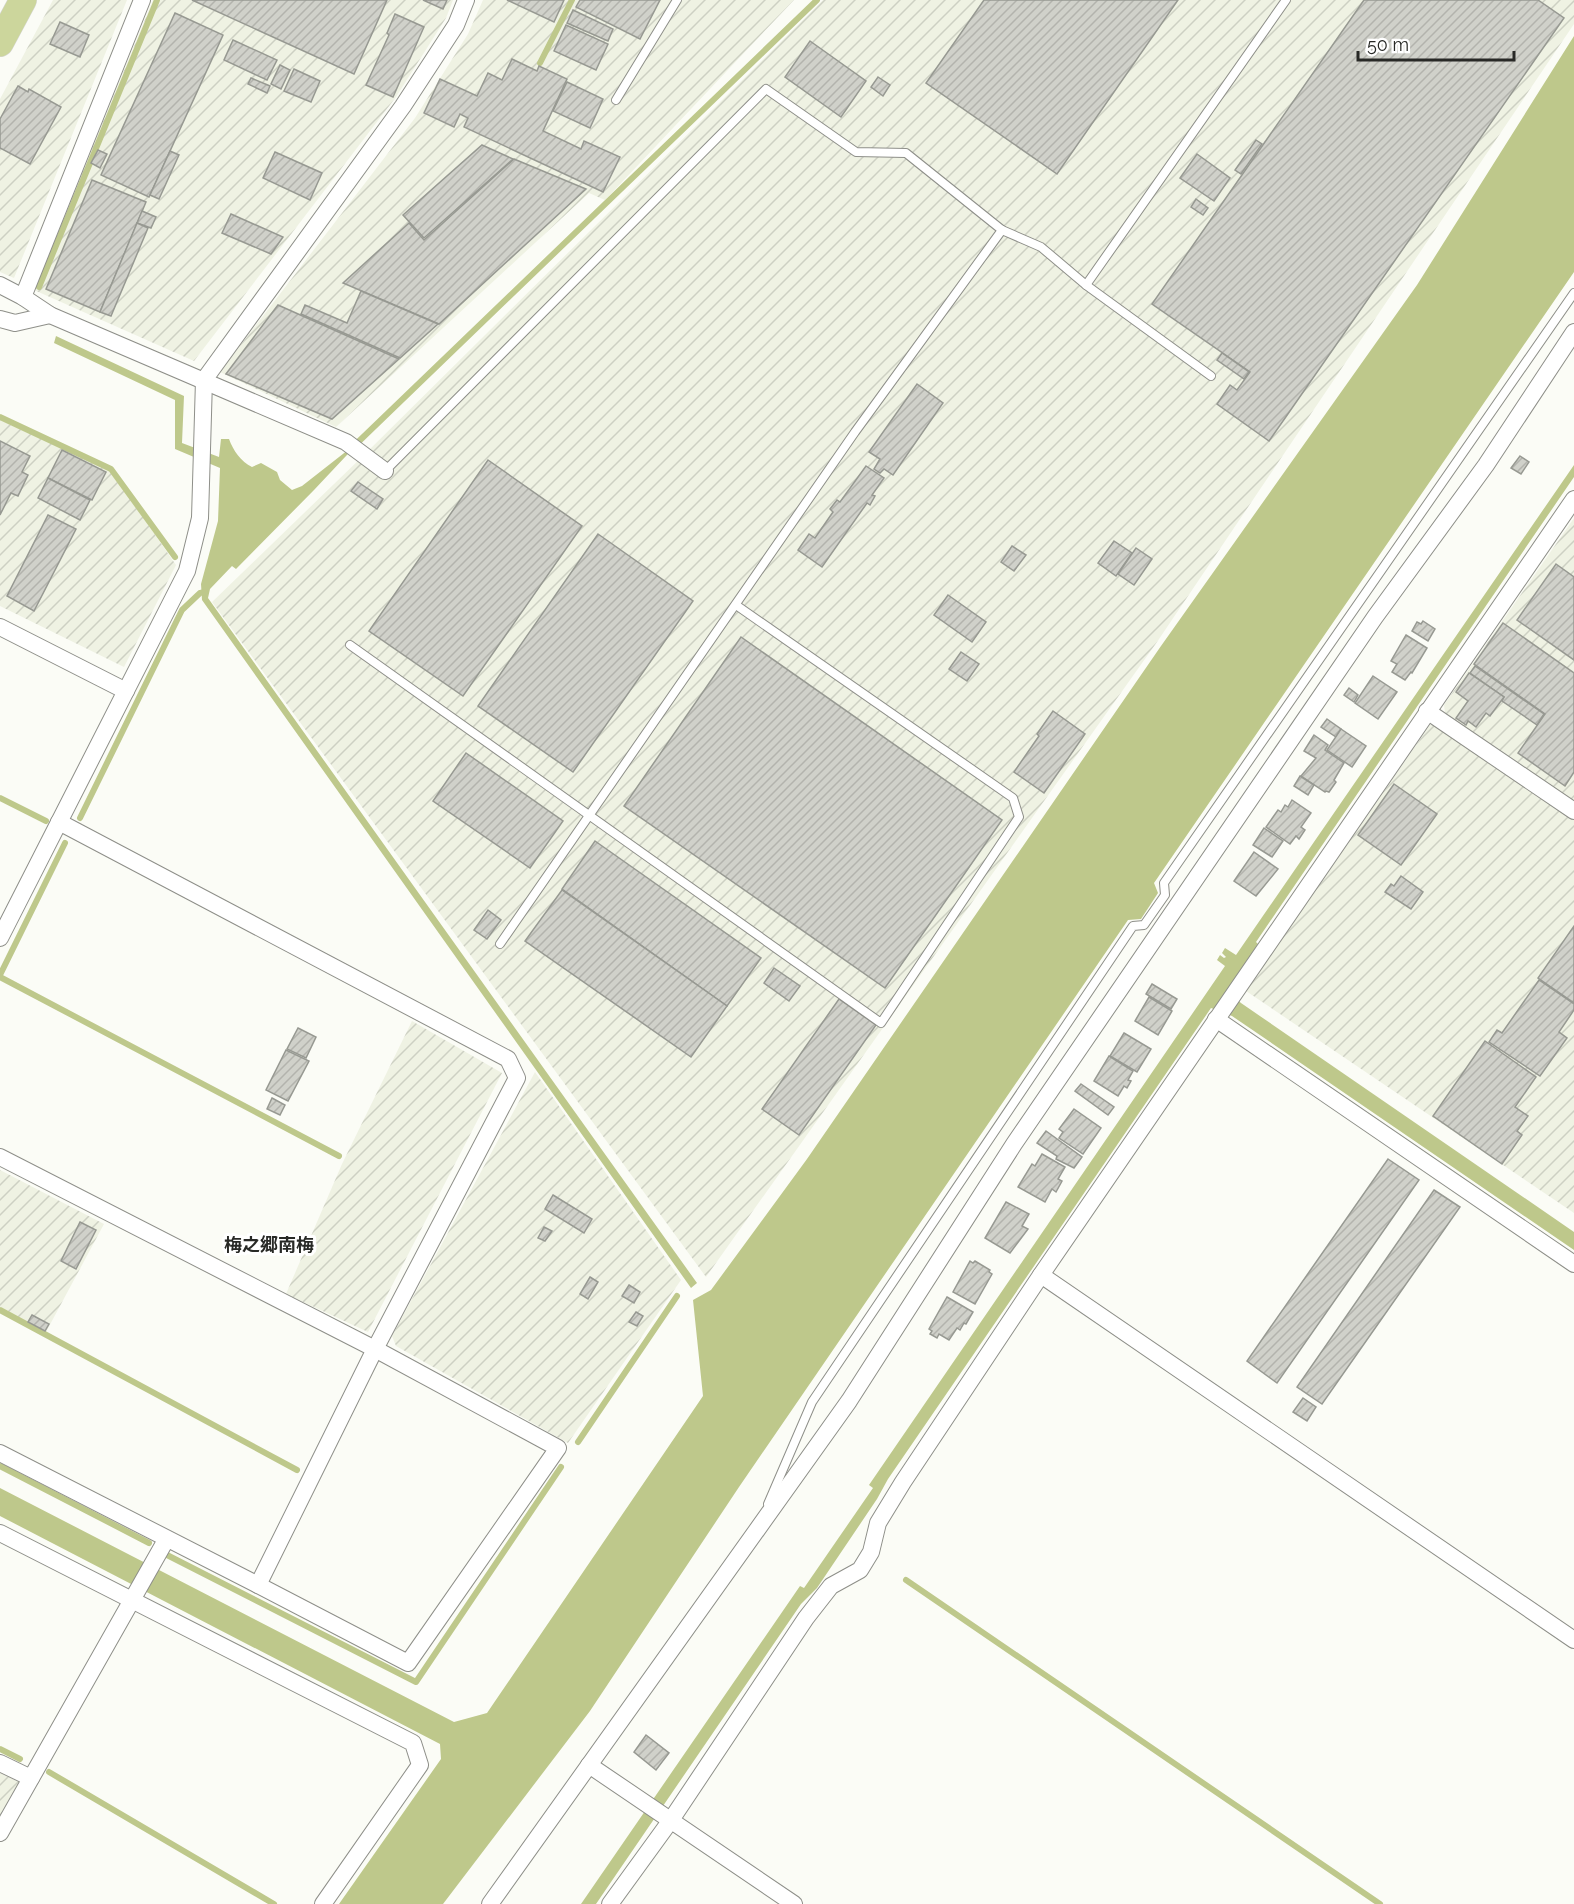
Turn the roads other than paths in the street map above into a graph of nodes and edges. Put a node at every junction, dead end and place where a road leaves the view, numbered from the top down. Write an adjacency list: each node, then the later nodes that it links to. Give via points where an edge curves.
1 (4, 0): 7 (highway)
2 (23, 0): 8 (highway)
3 (142, 0): 14 (street)
4 (466, 0): 19 (street, via 456,25 403,106)
5 (677, 0): 9 (lane)
6 (1286, 0): 12 (lane)
7 (0, 7)
8 (0, 43)
9 (616, 100)
10 (1002, 230): 12 (lane, via 1041,247); 20 (lane, via 906,153 856,152 766,89); 22 (lane, via 855,432)
11 (0, 285): 14 (street)
12 (1086, 285): 18 (lane)
13 (1574, 293): 39 (lane, via 1164,883 1165,894 1144,925 1132,926 812,1402)
14 (23, 297): 15 (street)
15 (50, 315): 16 (street, via 15,323); 19 (street)
16 (0, 319)
17 (1574, 332): 39 (street, via 1486,465 1375,617 1020,1134 879,1356)
18 (1210, 376)
19 (204, 380): 20 (street, via 345,442); 25 (street, via 200,518 187,571)
20 (385, 471)
21 (1574, 499): 26 (street)
22 (736, 605): 28 (lane); 28 (lane, via 1013,798 1019,817 881,1023)
23 (0, 627): 25 (street)
24 (350, 645): 28 (lane)
25 (126, 691): 29 (street)
26 (1427, 711): 27 (street); 32 (street)
27 (1574, 811)
28 (589, 816): 31 (lane)
29 (59, 822): 30 (street); 36 (street, via 508,1059 518,1078)
30 (0, 938)
31 (500, 944)
32 (1216, 1019): 34 (street); 35 (street)
33 (0, 1157): 36 (street)
34 (1574, 1264)
35 (1041, 1275): 43 (street); 47 (street, via 903,1482 878,1523 871,1552 860,1570 831,1586)
36 (375, 1349): 41 (street); 41 (street, via 558,1448 408,1663)
37 (0, 1453): 40 (street)
38 (0, 1533): 42 (street)
39 (755, 1535): 45 (street)
40 (166, 1540): 41 (street); 42 (street)
41 (258, 1585)
42 (134, 1596): 46 (street); 49 (street, via 413,1743 420,1766)
43 (1574, 1640)
44 (0, 1763): 46 (street)
45 (590, 1765): 47 (street); 50 (street)
46 (31, 1778): 48 (street)
47 (667, 1817): 51 (street); 52 (street)
48 (0, 1833)
49 (323, 1904)
50 (490, 1904)
51 (610, 1904)
52 (794, 1904)

